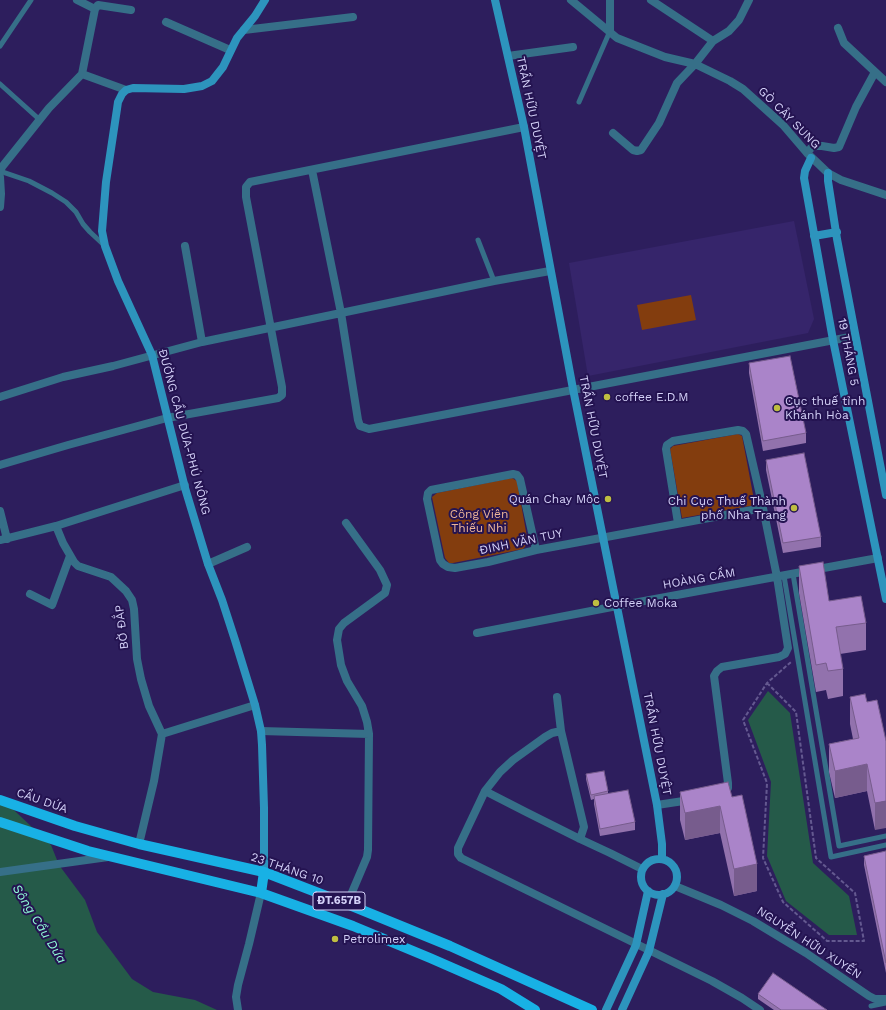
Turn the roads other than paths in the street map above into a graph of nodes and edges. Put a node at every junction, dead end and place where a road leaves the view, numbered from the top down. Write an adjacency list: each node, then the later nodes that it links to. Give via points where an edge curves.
1 (31, 0): 17 (lane)
2 (77, 0): 9 (street)
3 (265, 0): 14 (street)
4 (495, 0): 20 (street, TRẦN HỮU DUYỆT)
5 (571, 0): 15 (street, GÒ CÂY SUNG)
6 (610, 0): 15 (street)
7 (651, 0): 16 (street)
8 (748, 0): 16 (street, via 739,20 729,31)
9 (95, 9): 10 (street, via 98,5); 23 (street)
10 (131, 10)
11 (353, 17): 14 (street)
12 (166, 22): 19 (street)
13 (838, 28): 22 (street, via 844,43)
14 (244, 30): 19 (street)
15 (610, 32): 21 (street, GÒ CÂY SUNG, via 631,45); 27 (lane)
16 (713, 41): 21 (street)
17 (0, 46)
18 (573, 47): 20 (street)
19 (230, 50): 26 (street, via 223,67 212,81 202,86 184,89)
20 (508, 56): 29 (street, TRẦN HỮU DUYỆT)
21 (695, 64): 30 (street, via 677,83 659,123 642,150 633,150); 31 (street, GÒ CÂY SUNG, via 743,90 783,125)
22 (875, 72): 24 (street); 31 (street, via 839,147 816,146 811,148)
23 (82, 74): 26 (street); 28 (street)
24 (886, 82)
25 (0, 84): 28 (lane)
26 (126, 90): 41 (street, ĐƯỜNG CẦU DỨA-PHÚ NÔNG, via 118,102 108,167 102,231)
27 (579, 102)
28 (40, 120): 33 (street, via 14,150)
29 (524, 127): 32 (street); 43 (street, TRẦN HỮU DUYỆT)
30 (613, 133)
31 (809, 155): 34 (street, GÒ CÂY SUNG); 39 (street, 19 THÁNG 5, via 804,178)
32 (312, 170): 45 (street); 46 (street, via 250,182 246,187)
33 (0, 172): 41 (lane, via 34,184 66,202)
34 (828, 173): 36 (street, GÒ CÂY SUNG); 38 (street, 19 THÁNG 5)
35 (0, 177): 37 (street)
36 (886, 195)
37 (0, 207)
38 (837, 232): 39 (street); 47 (street, 19 THÁNG 5)
39 (814, 236): 48 (street, 19 THÁNG 5)
40 (478, 240): 44 (lane)
41 (105, 246): 50 (street, ĐƯỜNG CẦU DỨA-PHÚ NÔNG)
42 (184, 246): 49 (street)
43 (550, 270): 44 (street); 51 (street, TRẦN HỮU DUYỆT)
44 (494, 281): 45 (street)
45 (341, 313): 46 (street); 51 (street, via 358,420 360,426 365,429)
46 (271, 327): 49 (street); 53 (street, via 282,395 278,398)
47 (855, 336): 48 (street); 56 (street, 19 THÁNG 5)
48 (833, 340): 51 (street); 67 (street, 19 THÁNG 5)
49 (202, 342): 50 (street)
50 (152, 355): 52 (street, via 63,376); 53 (street, ĐƯỜNG CẦU DỨA-PHÚ NÔNG)
51 (573, 389): 62 (street, TRẦN HỮU DUYỆT)
52 (0, 397)
53 (167, 418): 54 (street); 55 (street, ĐƯỜNG CẦU DỨA-PHÚ NÔNG)
54 (0, 465)
55 (185, 485): 61 (street); 68 (street, ĐƯỜNG CẦU DỨA-PHÚ NÔNG)
56 (886, 495)
57 (763, 508): 60 (street, ĐINH VĂN TUY); 60 (street, via 746,434 742,431 673,441 668,443 666,449); 70 (street)
58 (0, 511): 63 (street)
59 (346, 522): 80 (street, via 380,570 387,585 385,593 344,623 336,640 341,665 362,706)
60 (678, 523): 62 (street, ĐINH VĂN TUY)
61 (56, 526): 63 (street); 66 (street, BỜ ĐẮP)
62 (603, 538): 65 (street, ĐINH VĂN TUY); 73 (street, TRẦN HỮU DUYỆT)
63 (3, 539)
64 (247, 547): 68 (street)
65 (536, 550): 65 (street, ĐINH VĂN TUY, via 455,568 443,564 427,500 428,493 431,490 513,474 517,476 520,479)
66 (70, 556): 71 (street, via 52,605); 79 (street, BỜ ĐẮP, via 78,566 111,577 132,600 141,680)
67 (882, 558): 69 (street, HOÀNG CẦM); 72 (street, 19 THÁNG 5)
68 (208, 564): 76 (street, ĐƯỜNG CẦU DỨA-PHÚ NÔNG)
69 (793, 574): 70 (street, HOÀNG CẦM); 88 (lane, via 839,846)
70 (780, 577): 73 (street, HOÀNG CẦM); 82 (street, via 788,648 785,654 722,667 714,676 728,783 728,788); 91 (lane, via 831,857)
71 (30, 594)
72 (886, 599)
73 (617, 606): 74 (street, HOÀNG CẦM); 85 (street, TRẦN HỮU DUYỆT)
74 (477, 634)
75 (557, 697): 78 (street)
76 (255, 705): 77 (street, ĐƯỜNG CẦU DỨA-PHÚ NÔNG); 79 (street)
77 (261, 731): 80 (street); 96 (street, ĐƯỜNG CẦU DỨA-PHÚ NÔNG)
78 (561, 731): 81 (street, via 545,737 513,760); 89 (street, via 584,827)
79 (162, 734): 90 (street)
80 (369, 734): 101 (street, via 368,850)
81 (485, 791): 89 (street); 102 (street, via 458,848 461,858)
82 (720, 794)
83 (701, 798): 85 (street)
84 (0, 800): 87 (main road, CẦU DỨA / ĐT.657B)
85 (657, 805): 93 (street, TRẦN HỮU DUYỆT)
86 (0, 822): 92 (main road, ĐT.657B)
87 (75, 826): 90 (main road, 23 THÁNG 10 / ĐT.657B)
88 (886, 836)
89 (580, 839): 94 (street)
90 (139, 844): 96 (main road, 23 THÁNG 10 / ĐT.657B)
91 (886, 845)
92 (110, 857): 95 (street); 99 (main road, ĐT.657B)
93 (662, 858): 94 (street, via 650,861); 97 (street, via 668,860 676,869 678,874)
94 (642, 869): 98 (street, via 642,881)
95 (0, 872)
96 (264, 872): 99 (main road); 101 (main road, 23 THÁNG 10 / ĐT.657B)
97 (675, 886): 100 (street); 104 (street, NGUYỄN HỮU XUYẾN, via 753,921)
98 (648, 891): 100 (street); 102 (street)
99 (261, 893): 108 (street, via 238,984); 109 (main road, ĐT.657B, via 353,926 430,958 501,989)
100 (663, 894): 103 (street)
101 (347, 904): 110 (main road, 23 THÁNG 10 / ĐT.657B, via 480,959)
102 (636, 945): 103 (street); 111 (street)
103 (649, 951): 112 (street); 113 (street, via 712,981)
104 (869, 996): 105 (street, NGUYỄN HỮU XUYẾN); 107 (lane)
105 (886, 999)
106 (886, 1003): 107 (lane)
107 (871, 1008)
108 (238, 1010)
109 (535, 1010)
110 (592, 1010)
111 (606, 1010)
112 (622, 1010)
113 (760, 1010)

